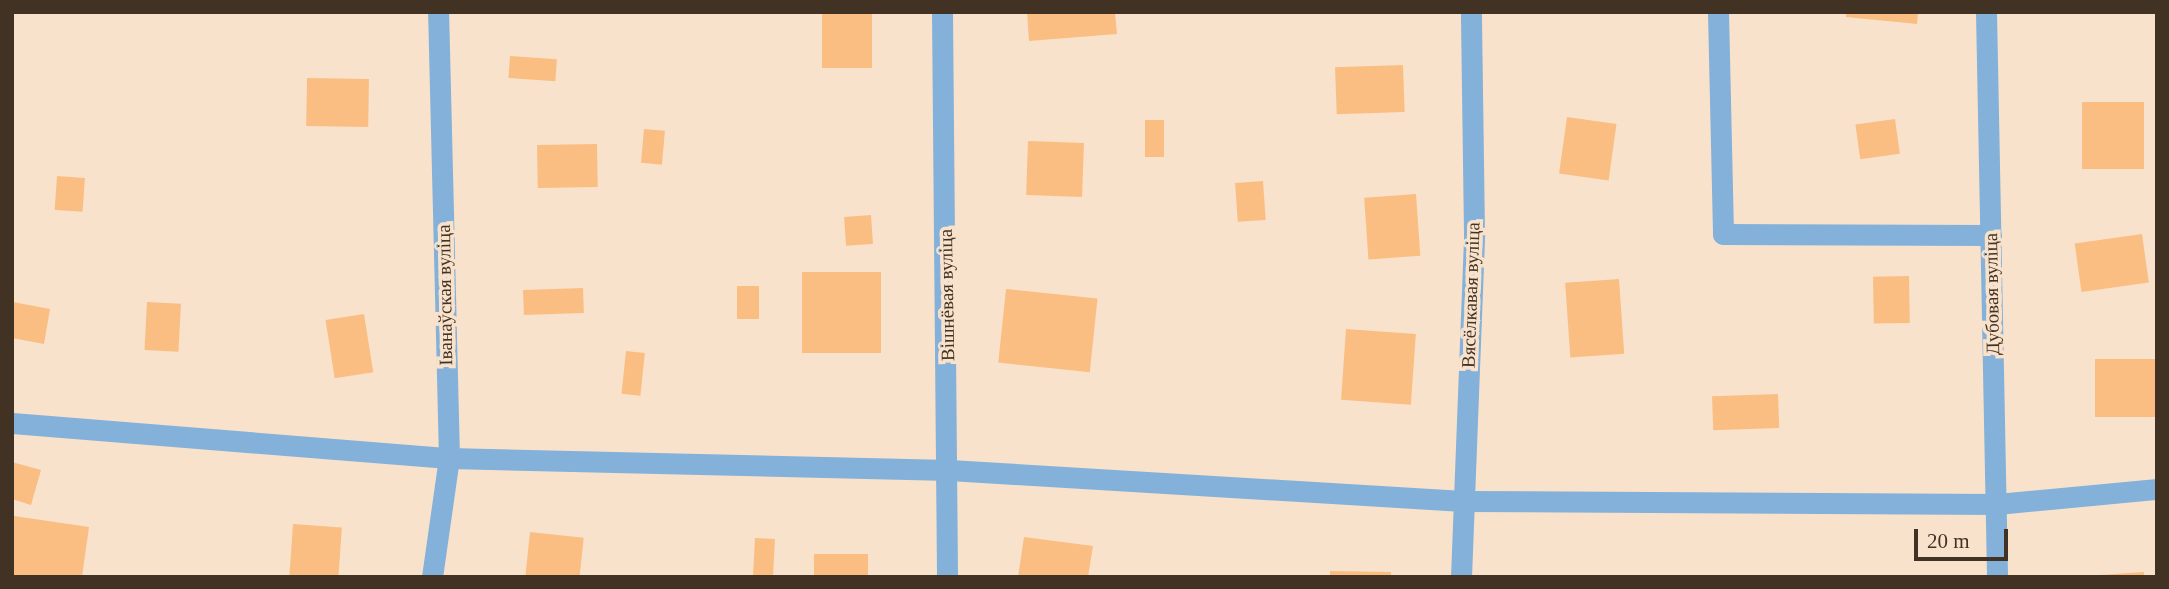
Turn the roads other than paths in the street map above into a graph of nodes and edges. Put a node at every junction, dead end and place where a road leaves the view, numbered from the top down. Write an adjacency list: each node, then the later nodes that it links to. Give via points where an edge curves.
1 (438, 12): 8 (street, Іванаўская вуліца)
2 (942, 12): 9 (street, Вішнёвая вуліца)
3 (1471, 12): 11 (street, Вясёлкавая вуліца, via 1474,233)
4 (1718, 12): 6 (street, via 1723,234)
5 (1986, 12): 6 (street, Дубовая вуліца)
6 (1991, 235): 12 (street, Дубовая вуліца)
7 (12, 423): 8 (street)
8 (449, 458): 9 (street); 13 (street, Іванаўская вуліца)
9 (949, 470): 11 (street); 14 (street, Вішнёвая вуліца)
10 (2157, 489): 12 (street)
11 (1463, 501): 12 (street); 15 (street, Вясёлкавая вуліца)
12 (1997, 504): 16 (street, Дубовая вуліца)
13 (432, 577)
14 (947, 577)
15 (1461, 577)
16 (1997, 577)

